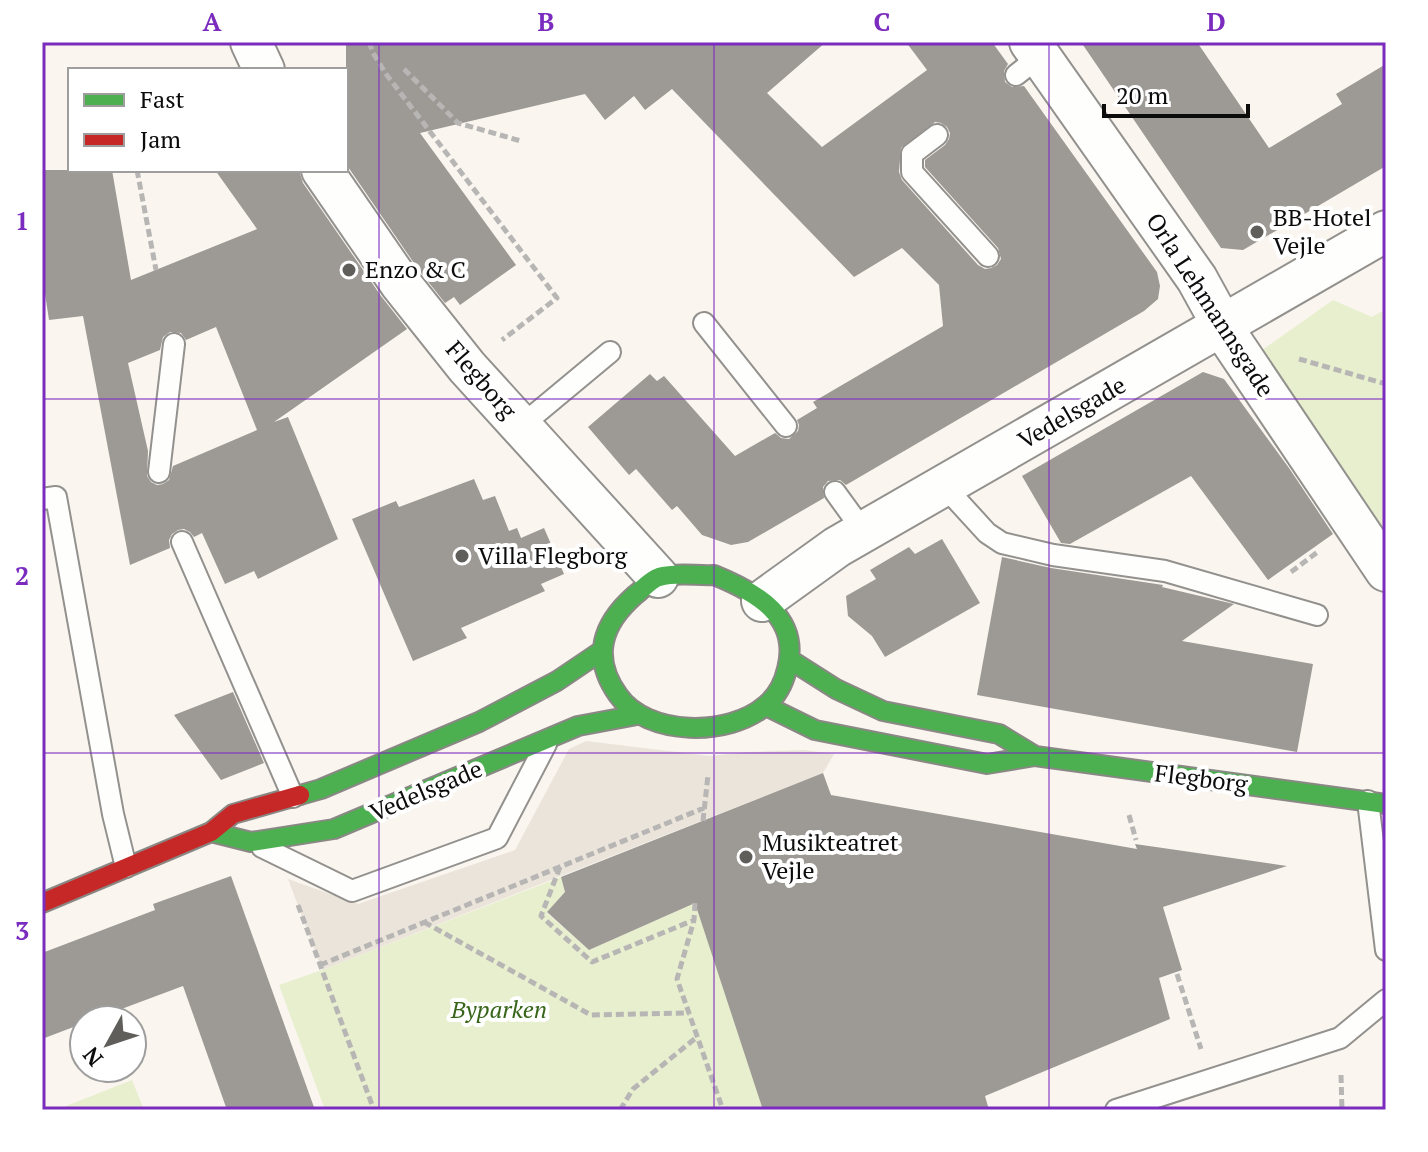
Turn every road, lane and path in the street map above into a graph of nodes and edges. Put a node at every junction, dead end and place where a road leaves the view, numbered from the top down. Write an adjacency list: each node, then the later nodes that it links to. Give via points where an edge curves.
1 (251, 42): 4 (street)
2 (369, 42): 17 (path, via 393,84 557,298)
3 (1029, 58): 14 (street, Orla Lehmannsgade, via 1197,279)
4 (263, 68)
5 (404, 69): 7 (path, via 458,123)
6 (937, 135): 11 (lane, via 912,154 912,172)
7 (521, 141)
8 (137, 172): 12 (path)
9 (323, 172): 17 (street, Flegborg, via 400,283)
10 (1386, 231): 14 (street, Vedelsgade)
11 (988, 256)
12 (156, 270)
13 (704, 323): 20 (lane)
14 (1227, 332): 18 (path); 22 (street, Vedelsgade); 25 (street, Orla Lehmannsgade)
15 (174, 344): 21 (lane)
16 (610, 352): 19 (lane)
17 (467, 367): 19 (street, Flegborg)
18 (1386, 384)
19 (521, 426): 29 (street, Flegborg)
20 (786, 426)
21 (159, 472)
22 (944, 486): 26 (street, Vedelsgade); 30 (lane, via 1002,543 1165,571)
23 (835, 492): 26 (lane)
24 (42, 499): 48 (lane, via 56,497)
25 (1355, 525): 28 (street, Orla Lehmannsgade); 30 (path)
26 (864, 532): 31 (street, Vedelsgade)
27 (182, 542): 40 (lane)
28 (1386, 571)
29 (658, 577): 31 (main road, via 714,575); 33 (main road, via 622,605)
30 (1257, 596): 32 (lane)
31 (762, 601): 34 (main road, via 780,618 791,642)
32 (1317, 615)
33 (600, 652): 36 (main road, via 605,677); 40 (main road, Vedelsgade, via 479,722)
34 (792, 661): 35 (main road); 38 (main road, Flegborg, via 883,711 999,734)
35 (766, 706): 36 (main road, via 744,719 708,728 659,724); 38 (main road, Flegborg, via 815,730 987,764)
36 (637, 715): 37 (main road, Vedelsgade, via 578,726)
37 (549, 739): 45 (main road, Vedelsgade, via 334,829); 46 (lane, via 497,838 352,891)
38 (1035, 756): 41 (main road, Flegborg)
39 (708, 769): 42 (path)
40 (293, 797): 44 (main road, Vedelsgade, via 233,814)
41 (1377, 802): 53 (lane, Flegborg)
42 (704, 808): 43 (path); 47 (path)
43 (703, 821)
44 (211, 832): 45 (main road, Vedelsgade); 48 (main road, Vedelsgade)
45 (251, 842): 46 (lane)
46 (279, 856): 54 (path)
47 (561, 866): 51 (path, via 541,916 592,962); 52 (path)
48 (126, 867): 49 (main road, Vedelsgade)
49 (42, 903)
50 (695, 903): 51 (path)
51 (694, 920): 57 (path, via 677,979)
52 (424, 922): 54 (path); 57 (path, via 591,1015)
53 (1386, 950)
54 (320, 965): 60 (path)
55 (1177, 974): 59 (path)
56 (1386, 1000): 59 (lane, via 1340,1038)
57 (689, 1013): 58 (path)
58 (697, 1037): 61 (path, via 633,1089); 62 (path)
59 (1210, 1079): 63 (lane)
60 (374, 1110)
61 (620, 1110)
62 (723, 1110)
63 (1116, 1110)

